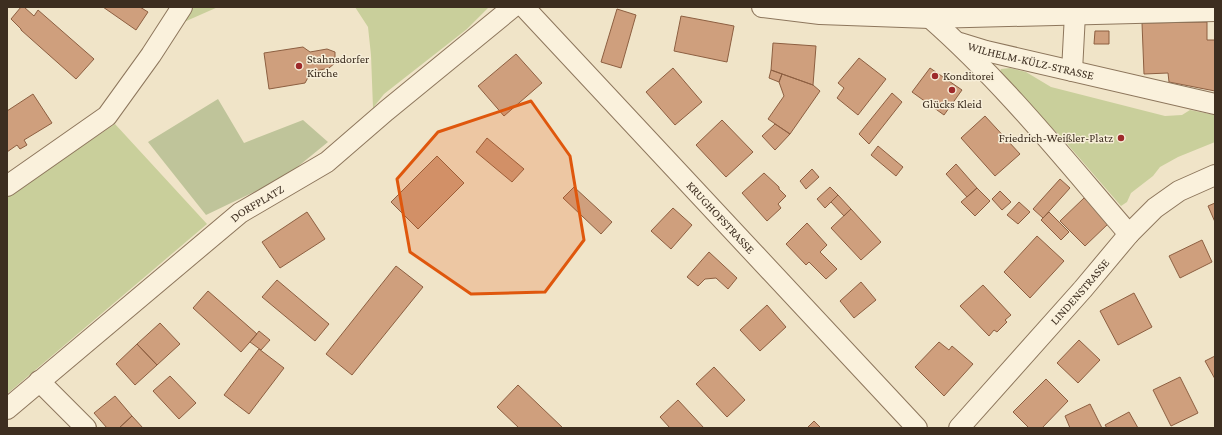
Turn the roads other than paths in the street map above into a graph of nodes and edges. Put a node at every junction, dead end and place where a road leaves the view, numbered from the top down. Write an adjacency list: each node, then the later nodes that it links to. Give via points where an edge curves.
1 (182, 7): 12 (street, via 107,116)
2 (513, 7): 14 (street, DORFPLATZ, via 327,162 240,213)
3 (524, 7): 17 (street, KRUGHOFSTRASSE)
4 (762, 7): 7 (street, via 820,14)
5 (1215, 11): 6 (street)
6 (1075, 14): 7 (street); 9 (street)
7 (930, 18): 8 (street)
8 (958, 42): 9 (street, WILHELM-KÜLZ-STRASSE); 13 (street, WILHELM-KÜLZ-STRASSE)
9 (1072, 71): 10 (street, WILHELM-KÜLZ-STRASSE)
10 (1215, 104)
11 (1215, 175): 13 (street, LINDENSTRASSE, via 1179,192 1155,208)
12 (7, 186)
13 (1129, 234): 18 (street, LINDENSTRASSE)
14 (39, 382): 15 (street, DORFPLATZ); 16 (street)
15 (7, 409)
16 (86, 428)
17 (918, 428)
18 (959, 428)

